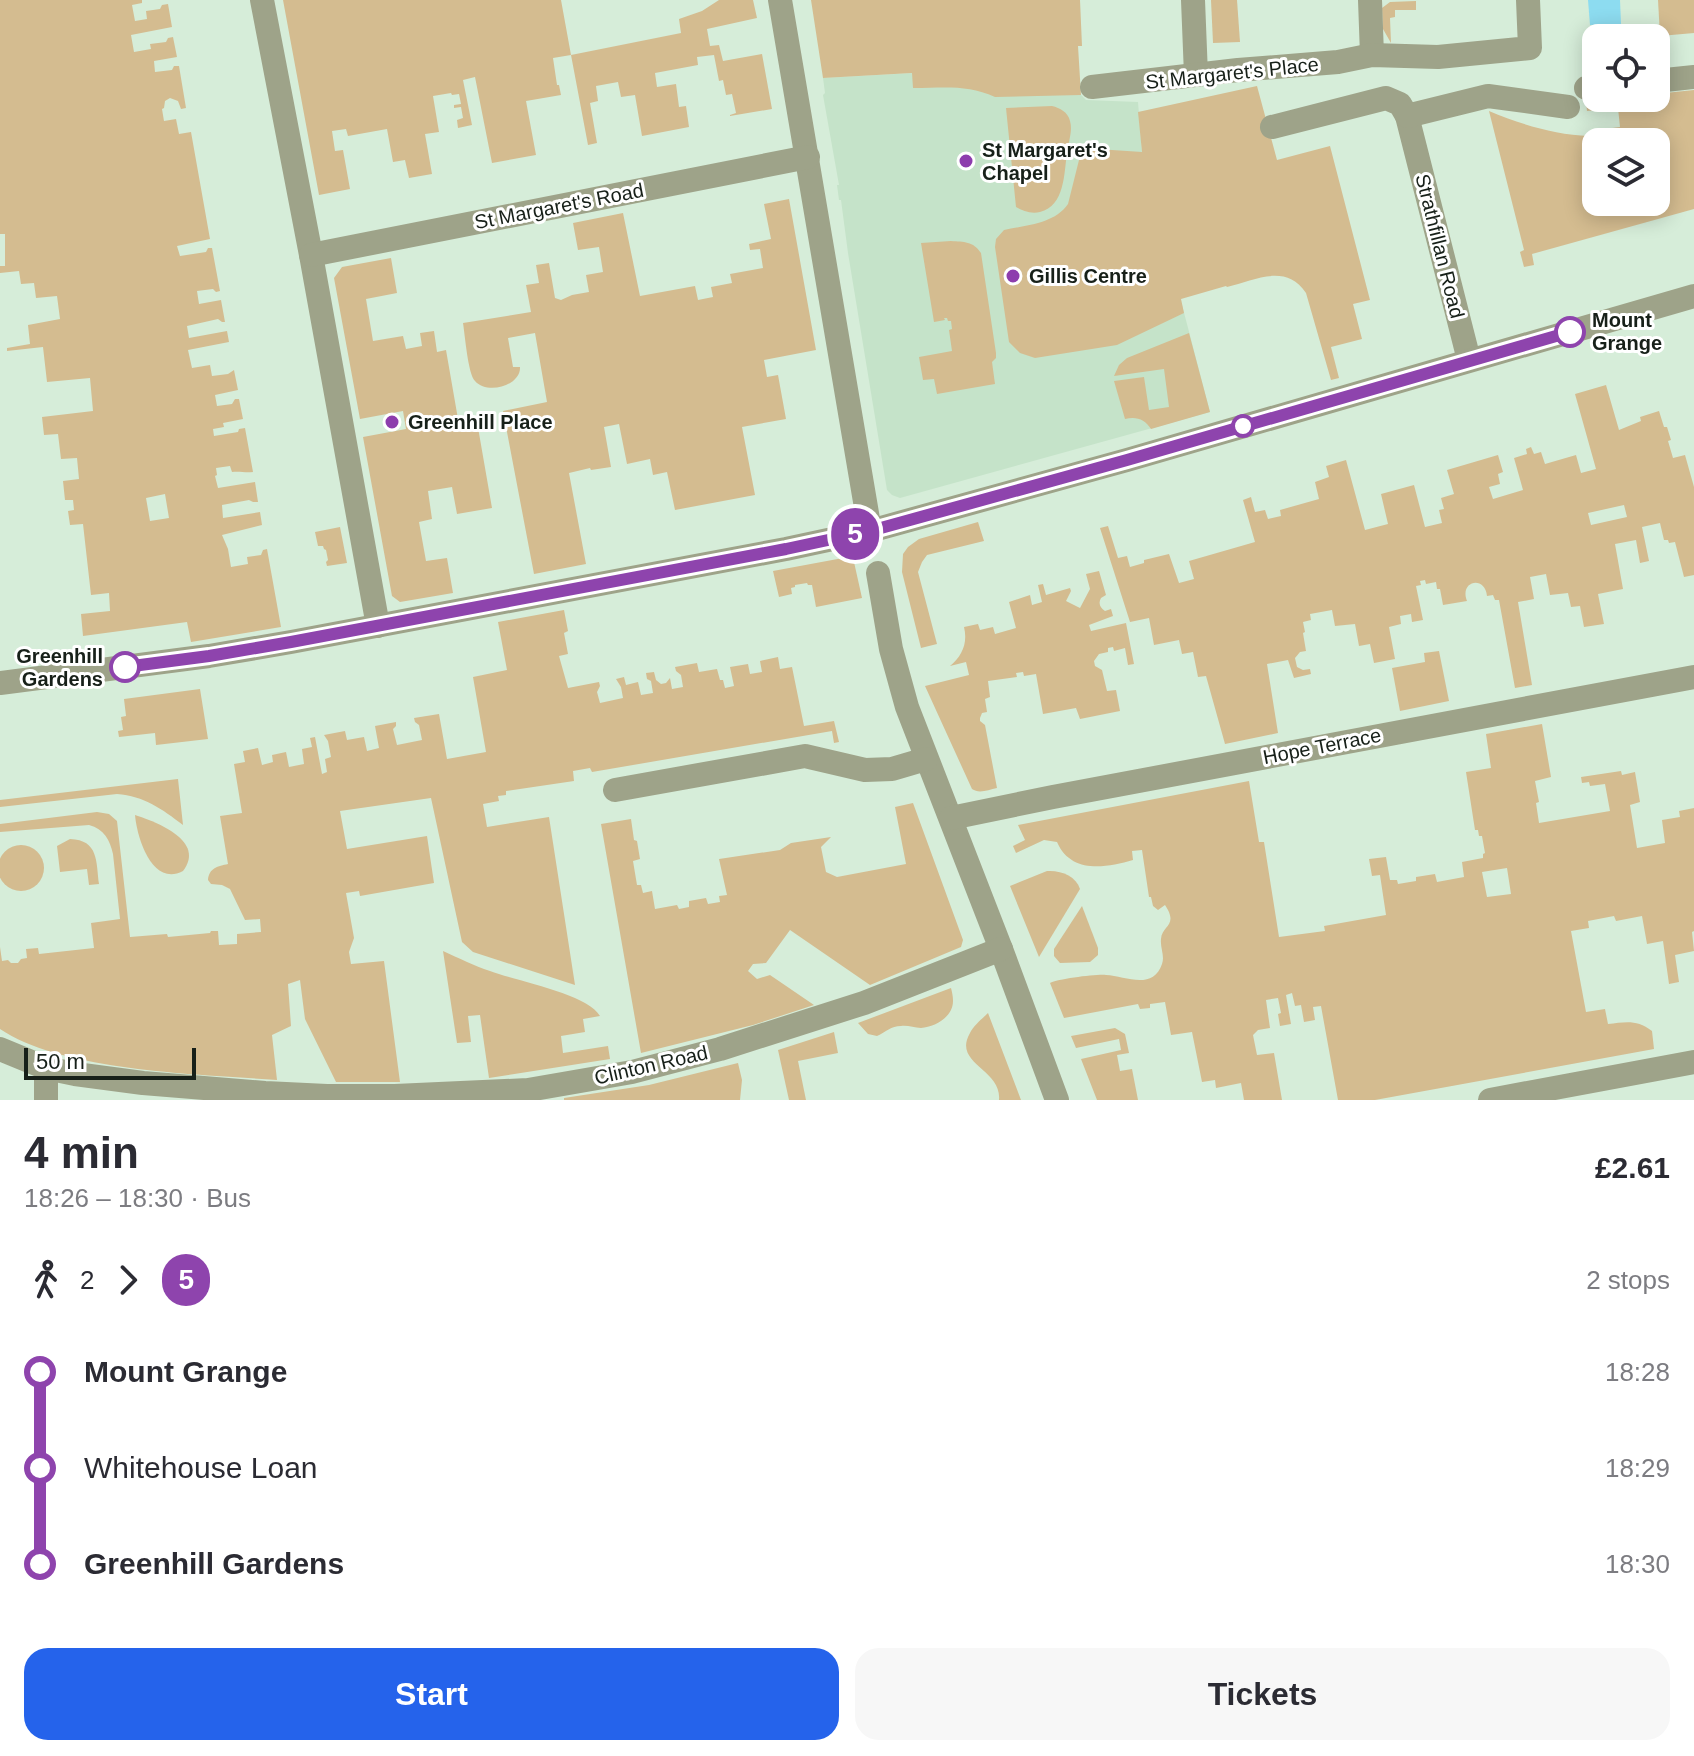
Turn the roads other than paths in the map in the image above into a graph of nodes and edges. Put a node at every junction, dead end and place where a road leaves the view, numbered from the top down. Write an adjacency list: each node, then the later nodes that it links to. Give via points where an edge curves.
1 (262, 0): 15 (street)
2 (780, 0): 14 (street)
3 (1193, 0): 7 (street)
4 (1370, 0): 6 (street)
5 (1528, 0): 6 (street, St Margaret's Place, via 1530,48 1438,57)
6 (1372, 55): 7 (street, St Margaret's Place)
7 (1196, 75): 10 (street, St Margaret's Place)
8 (1694, 77): 9 (street)
9 (1670, 80)
10 (1092, 87)
11 (1568, 107): 12 (street, via 1488,96)
12 (1409, 124): 13 (street, via 1400,104 1386,98); 17 (street, Strathfillan Road)
13 (1272, 127)
14 (808, 157): 15 (street, St Margaret's Road); 18 (street)
15 (311, 255): 20 (street)
16 (1694, 296): 17 (street)
17 (1469, 360): 18 (street)
18 (870, 531): 20 (street)
19 (878, 573): 23 (street, via 896,668)
20 (378, 626): 22 (street, via 209,656)
21 (1694, 677): 25 (street, Hope Terrace)
22 (0, 683)
23 (926, 759): 24 (street, via 878,770 805,756); 25 (street)
24 (615, 790)
25 (951, 818): 26 (street)
26 (1001, 949): 30 (street, Clinton Road, via 864,1003 735,1045); 33 (street)
27 (0, 1049): 29 (street, Clinton Road)
28 (1694, 1062): 34 (street)
29 (46, 1068): 31 (street, Clinton Road); 32 (street)
30 (528, 1095): 31 (street, Clinton Road)
31 (265, 1097)
32 (46, 1100)
33 (1057, 1100)
34 (1490, 1100)

